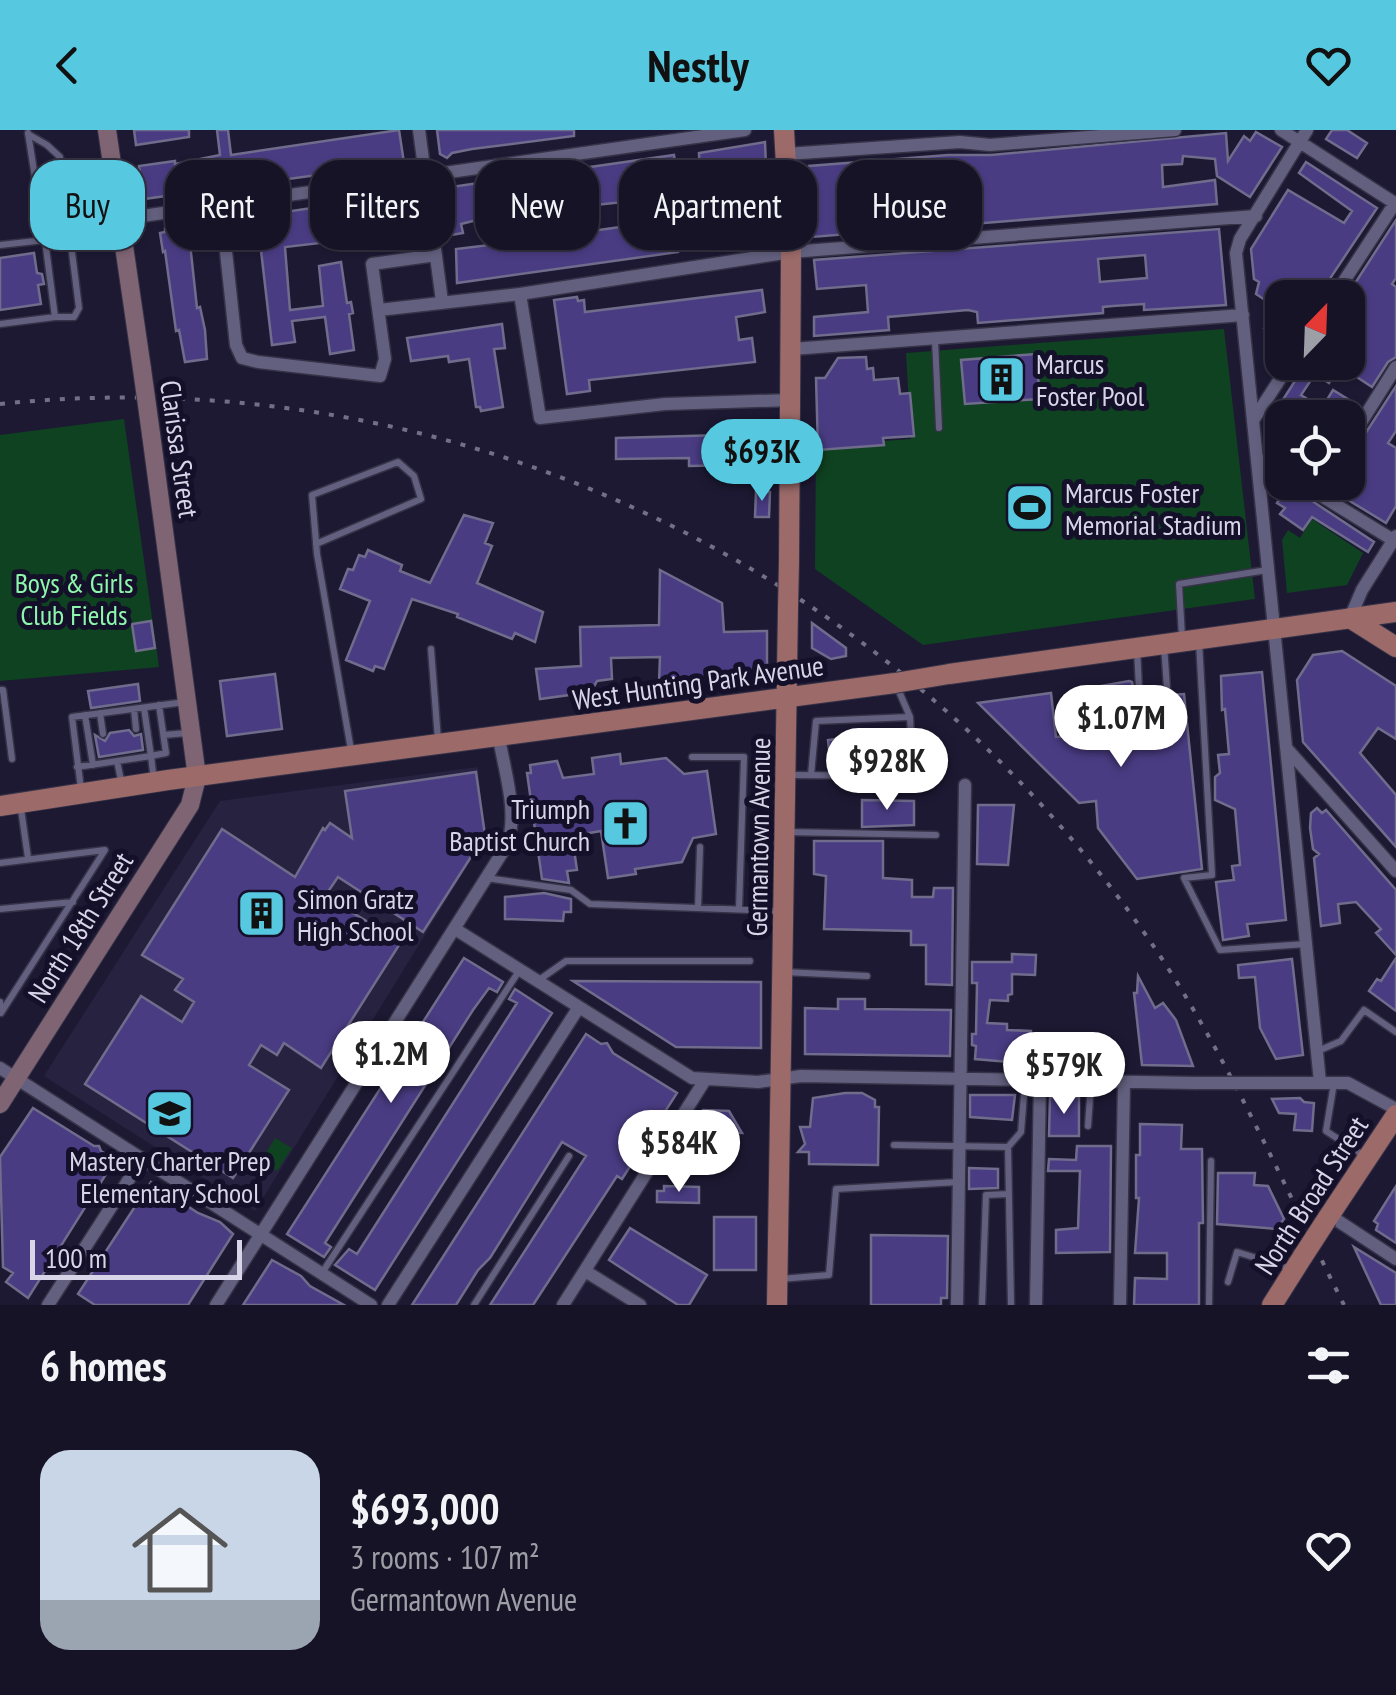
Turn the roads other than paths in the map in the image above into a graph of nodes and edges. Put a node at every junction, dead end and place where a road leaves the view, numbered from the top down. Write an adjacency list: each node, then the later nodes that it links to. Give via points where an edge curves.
1 (108, 130): 12 (main road, Clarissa Street)
2 (418, 130): 13 (street)
3 (745, 130): 14 (street)
4 (784, 130): 10 (main road, Germantown Avenue)
5 (1176, 130): 8 (street, via 990,145)
6 (1281, 130): 9 (street)
7 (28, 132): 11 (lane); 30 (lane, via 60,157 79,308 74,317)
8 (963, 136): 10 (street)
9 (1303, 136): 15 (street); 16 (street)
10 (786, 154): 23 (main road, Germantown Avenue)
11 (32, 160)
12 (113, 160)
13 (422, 160)
14 (455, 173)
15 (1396, 203): 25 (street)
16 (1256, 216): 23 (street); 29 (street, via 1237,246)
17 (30, 242): 18 (lane)
18 (0, 245)
19 (46, 250): 30 (lane)
20 (126, 250): 59 (main road, Clarissa Street, bridge)
21 (226, 250): 28 (street, via 242,358 380,376 385,359)
22 (435, 250): 24 (street)
23 (791, 252): 26 (street); 33 (main road, Germantown Avenue)
24 (436, 255): 27 (street); 28 (street, via 372,264)
25 (1346, 280)
26 (520, 294): 27 (street); 36 (street, via 540,418 665,404)
27 (442, 301): 28 (street)
28 (379, 310)
29 (1242, 315): 32 (street); 38 (street)
30 (55, 317): 31 (lane)
31 (0, 324)
32 (935, 340): 33 (street); 39 (lane)
33 (792, 350): 36 (main road, Germantown Avenue)
34 (1396, 368): 37 (street)
35 (1279, 380): 38 (street)
36 (792, 400): 58 (main road, Germantown Avenue, bridge)
37 (1365, 416)
38 (1253, 420): 40 (street)
39 (939, 428)
40 (1257, 459): 41 (street); 46 (street)
41 (1265, 463)
42 (1338, 500): 43 (street)
43 (1394, 538): 45 (street)
44 (316, 544): 44 (lane, via 312,495 398,462 414,476 421,499); 74 (lane)
45 (1389, 558): 48 (street, via 1362,590)
46 (1268, 570): 49 (street); 50 (lane, via 1179,584)
47 (1396, 612): 48 (main road, West Hunting Park Avenue)
48 (1350, 618): 49 (main road, West Hunting Park Avenue); 51 (main road)
49 (1274, 629): 50 (main road, West Hunting Park Avenue); 72 (street)
50 (1182, 642): 52 (main road, West Hunting Park Avenue); 56 (lane); 101 (lane, via 1212,875 1184,878 1220,950)
51 (1396, 647)
52 (1137, 648): 54 (main road, West Hunting Park Avenue, bridge); 55 (lane)
53 (431, 649): 71 (lane)
54 (895, 683): 58 (main road, West Hunting Park Avenue); 65 (lane)
55 (1139, 688)
56 (1167, 688)
57 (0, 690): 76 (lane)
58 (787, 697): 70 (main road, West Hunting Park Avenue); 80 (main road, Germantown Avenue)
59 (186, 702): 60 (lane); 67 (main road, Clarissa Street)
60 (159, 705): 61 (lane); 69 (lane)
61 (144, 708): 62 (lane); 73 (lane)
62 (134, 709): 63 (lane); 66 (lane)
63 (100, 713): 64 (lane); 68 (lane)
64 (85, 715): 78 (lane); 79 (lane, via 72,717)
65 (910, 716): 81 (lane, via 816,722); 81 (lane, via 913,776)
66 (136, 729)
67 (191, 732): 69 (lane); 82 (main road, Clarissa Street)
68 (103, 734)
69 (164, 735): 73 (lane, via 166,753)
70 (499, 738): 71 (main road, West Hunting Park Avenue); 94 (street, via 511,834)
71 (439, 746): 74 (main road, West Hunting Park Avenue)
72 (1287, 750): 93 (street); 101 (street)
73 (151, 756): 77 (lane); 83 (lane)
74 (352, 756): 82 (main road, West Hunting Park Avenue)
75 (692, 757): 98 (lane, via 744,757)
76 (12, 760)
77 (118, 761): 78 (lane); 85 (lane)
78 (93, 765): 79 (lane)
79 (77, 767): 86 (lane)
80 (786, 775): 81 (lane); 88 (main road, Germantown Avenue)
81 (811, 775)
82 (196, 777): 83 (main road, West Hunting Park Avenue); 111 (main road, North 18th Street, via 190,805)
83 (154, 782): 85 (main road, West Hunting Park Avenue)
84 (966, 785): 113 (street)
85 (122, 787): 86 (main road, West Hunting Park Avenue)
86 (82, 793): 87 (main road, West Hunting Park Avenue)
87 (10, 804): 91 (lane)
88 (785, 832): 89 (lane); 99 (main road, Germantown Avenue)
89 (936, 835)
90 (700, 847): 96 (lane)
91 (28, 858): 92 (lane); 95 (lane, via 105,850)
92 (0, 863)
93 (1396, 871)
94 (486, 878): 96 (lane, via 571,890 590,904); 100 (street)
95 (72, 902): 97 (lane); 107 (lane, via 2,1013)
96 (698, 908): 98 (lane)
97 (0, 910)
98 (739, 910): 99 (lane)
99 (784, 912): 104 (main road, Germantown Avenue)
100 (455, 929): 103 (street); 133 (street)
101 (1307, 944): 110 (street)
102 (750, 961): 106 (lane, via 566,962)
103 (520, 970): 106 (street); 137 (lane)
104 (783, 972): 105 (lane); 112 (main road, Germantown Avenue)
105 (867, 976)
106 (538, 981): 108 (street)
107 (0, 1002)
108 (579, 1008): 114 (street); 143 (street)
109 (1396, 1032): 110 (lane, via 1364,1010 1341,1041)
110 (1317, 1051): 119 (street)
111 (8, 1073): 120 (main road, North 18th Street); 128 (street)
112 (782, 1078): 113 (street); 114 (street); 138 (main road, Germantown Avenue)
113 (961, 1079): 115 (street); 124 (street)
114 (705, 1080): 136 (street)
115 (1025, 1080): 116 (street); 125 (lane, via 1020,1132)
116 (1040, 1081): 117 (street); 151 (street)
117 (1091, 1082): 118 (street); 122 (lane)
118 (1124, 1082): 119 (street, bridge); 152 (street)
119 (1327, 1082): 121 (street, via 1362,1088); 127 (lane, via 1326,1132)
120 (0, 1104)
121 (1396, 1112): 127 (main road, North Broad Street)
122 (1088, 1126)
123 (894, 1145): 124 (lane)
124 (960, 1146): 125 (lane); 130 (street)
125 (1008, 1147): 131 (lane)
126 (569, 1156): 144 (lane)
127 (1367, 1158): 132 (main road, North Broad Street)
128 (142, 1159): 133 (street); 140 (street)
129 (1210, 1161): 153 (lane)
130 (959, 1182): 138 (lane, via 836,1189 829,1275); 148 (street)
131 (1009, 1194): 149 (lane, via 986,1195); 150 (lane)
132 (1328, 1217): 134 (street); 135 (main road, North Broad Street, bridge)
133 (261, 1235): 137 (street); 141 (street)
134 (1396, 1259)
135 (1299, 1263): 139 (lane, via 1237,1252); 154 (main road, North Broad Street)
136 (585, 1271): 145 (street); 146 (street)
137 (322, 1274): 142 (street)
138 (778, 1279): 147 (main road, Germantown Avenue)
139 (1228, 1282)
140 (48, 1305)
141 (216, 1305)
142 (371, 1305)
143 (388, 1305)
144 (474, 1305)
145 (563, 1305)
146 (640, 1305)
147 (777, 1305)
148 (957, 1305)
149 (982, 1305)
150 (1012, 1305)
151 (1036, 1305)
152 (1120, 1305)
153 (1209, 1305)
154 (1272, 1305)

